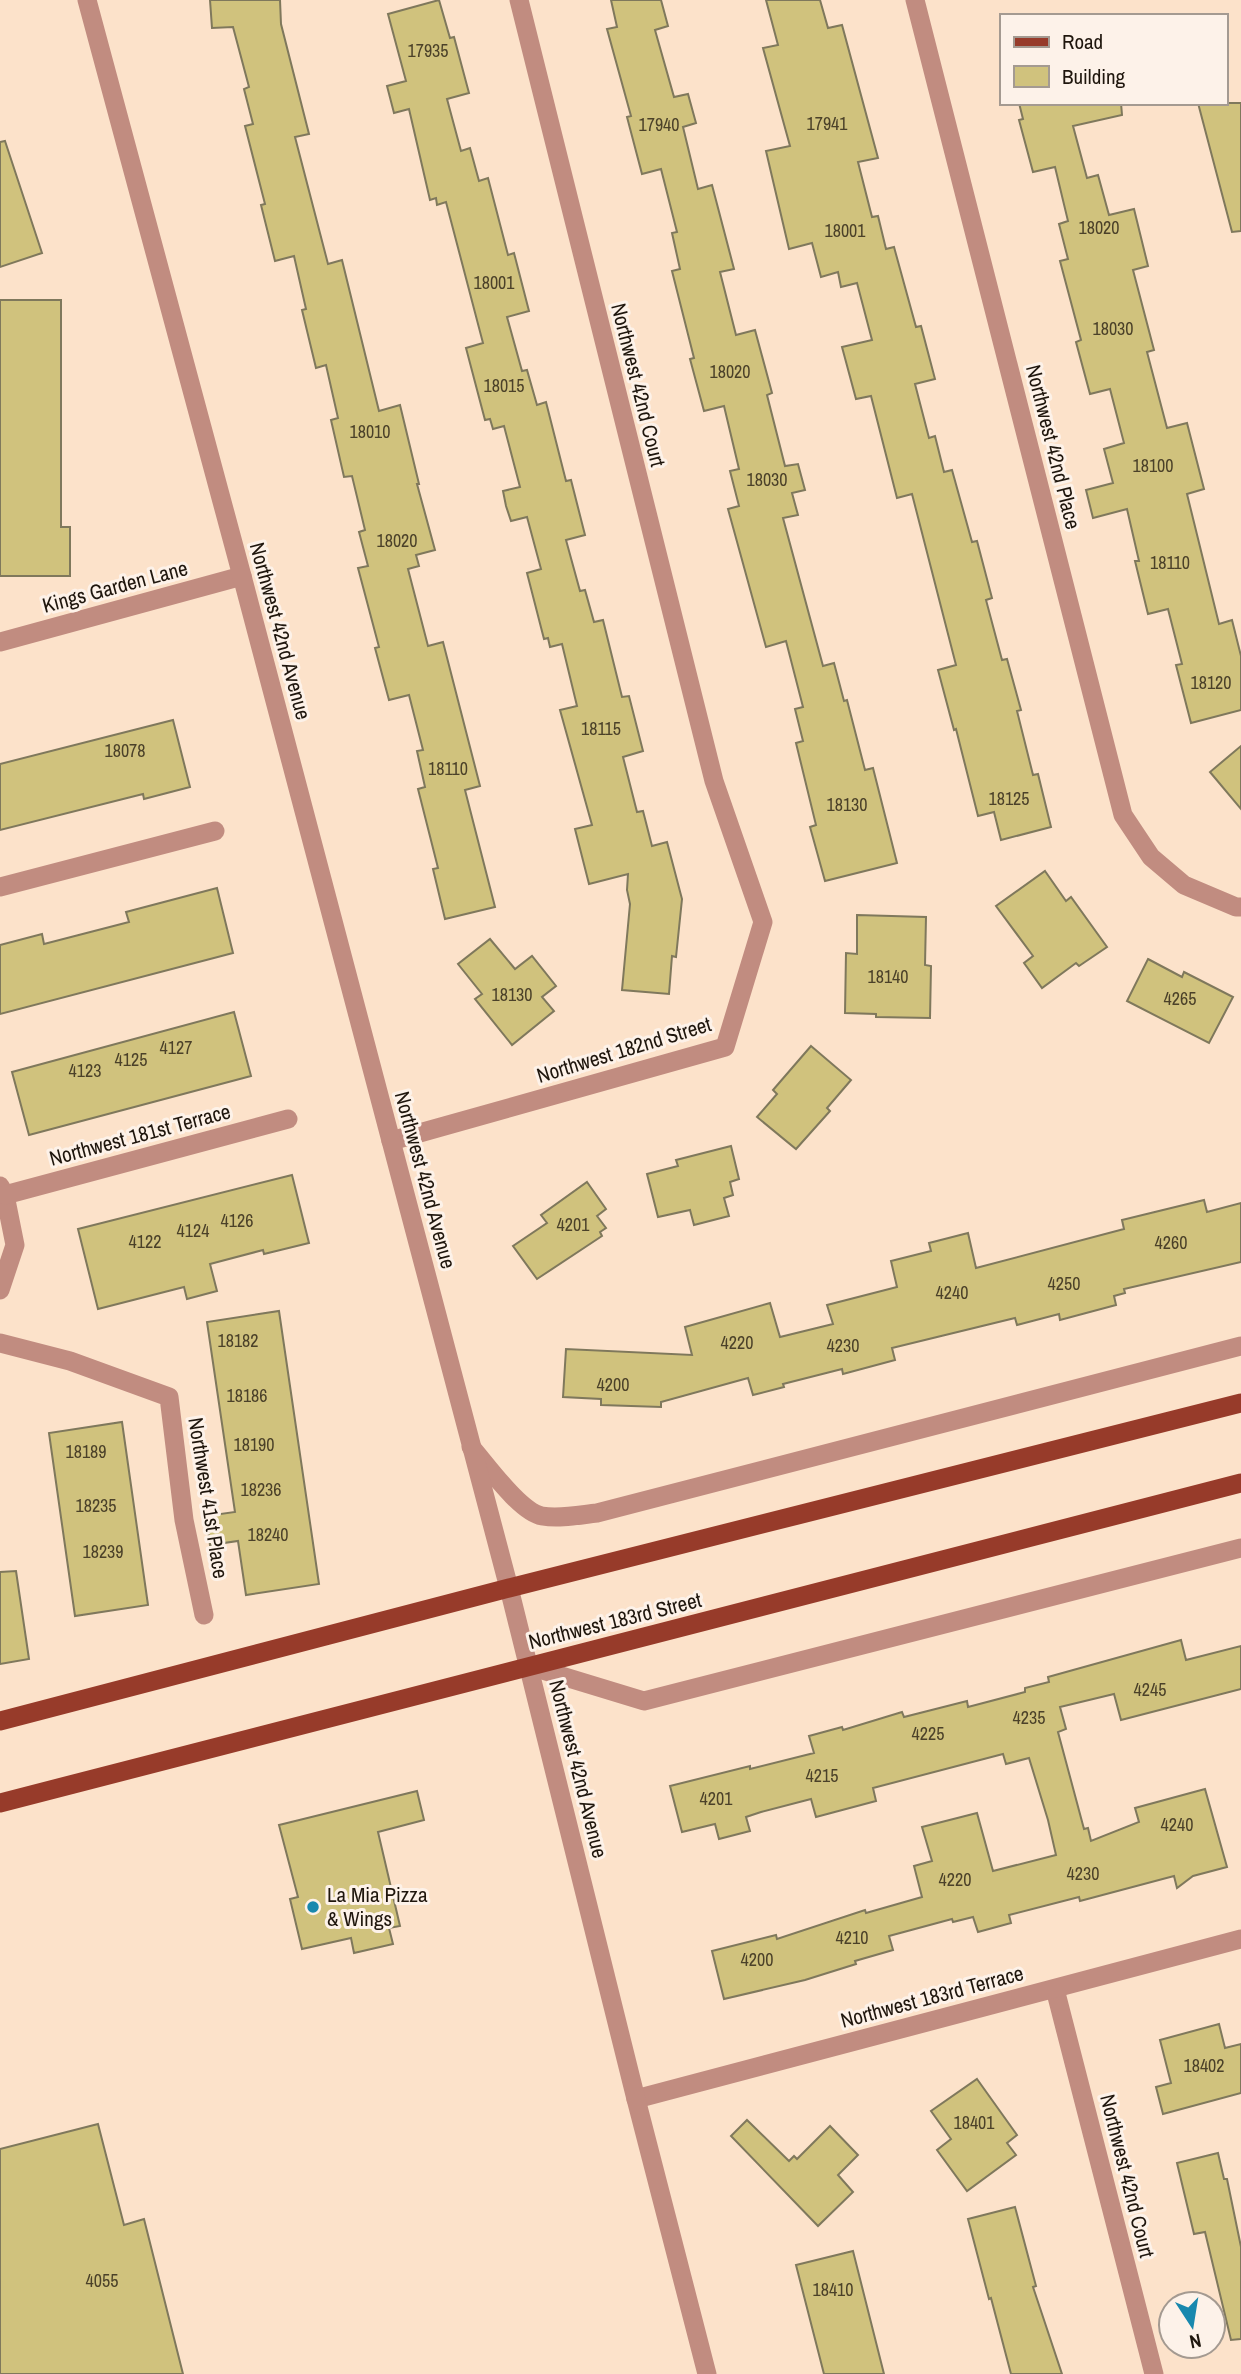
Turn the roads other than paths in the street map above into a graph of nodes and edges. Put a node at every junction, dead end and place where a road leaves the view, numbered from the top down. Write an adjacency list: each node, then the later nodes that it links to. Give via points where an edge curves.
1 (87, 0): 4 (street, Northwest 42nd Avenue)
2 (519, 0): 6 (street, Northwest 42nd Court)
3 (915, 0): 9 (street, Northwest 42nd Place, via 1123,815 1151,858 1184,885)
4 (243, 576): 5 (street, Kings Garden Lane); 11 (street, Northwest 42nd Avenue)
5 (0, 642)
6 (714, 781): 11 (street, Northwest 182nd Street, via 763,922 725,1046)
7 (215, 831): 8 (street)
8 (0, 887)
9 (1241, 907)
10 (288, 1119): 12 (street, Northwest 181st Terrace)
11 (391, 1141): 17 (street, Northwest 42nd Avenue)
12 (2, 1190): 13 (street, via 15,1245)
13 (0, 1290)
14 (0, 1343): 21 (street, Northwest 41st Place, via 71,1361 169,1397 184,1520)
15 (1241, 1346): 17 (street, via 597,1513 539,1516 521,1504)
16 (1241, 1403): 20 (main road)
17 (471, 1447): 20 (street, Northwest 42nd Avenue)
18 (1241, 1483): 22 (main road, Northwest 183rd Street)
19 (1241, 1548): 22 (street, via 644,1701)
20 (509, 1588): 22 (street, Northwest 42nd Avenue); 23 (main road)
21 (204, 1615)
22 (529, 1666): 24 (main road, Northwest 183rd Street); 27 (street, Northwest 42nd Avenue)
23 (0, 1721)
24 (0, 1803)
25 (1241, 1940): 26 (street, Northwest 183rd Terrace)
26 (1055, 1989): 27 (street, Northwest 183rd Terrace); 29 (street, Northwest 42nd Court)
27 (636, 2099): 28 (street, Northwest 42nd Avenue)
28 (707, 2374)
29 (1154, 2374)

